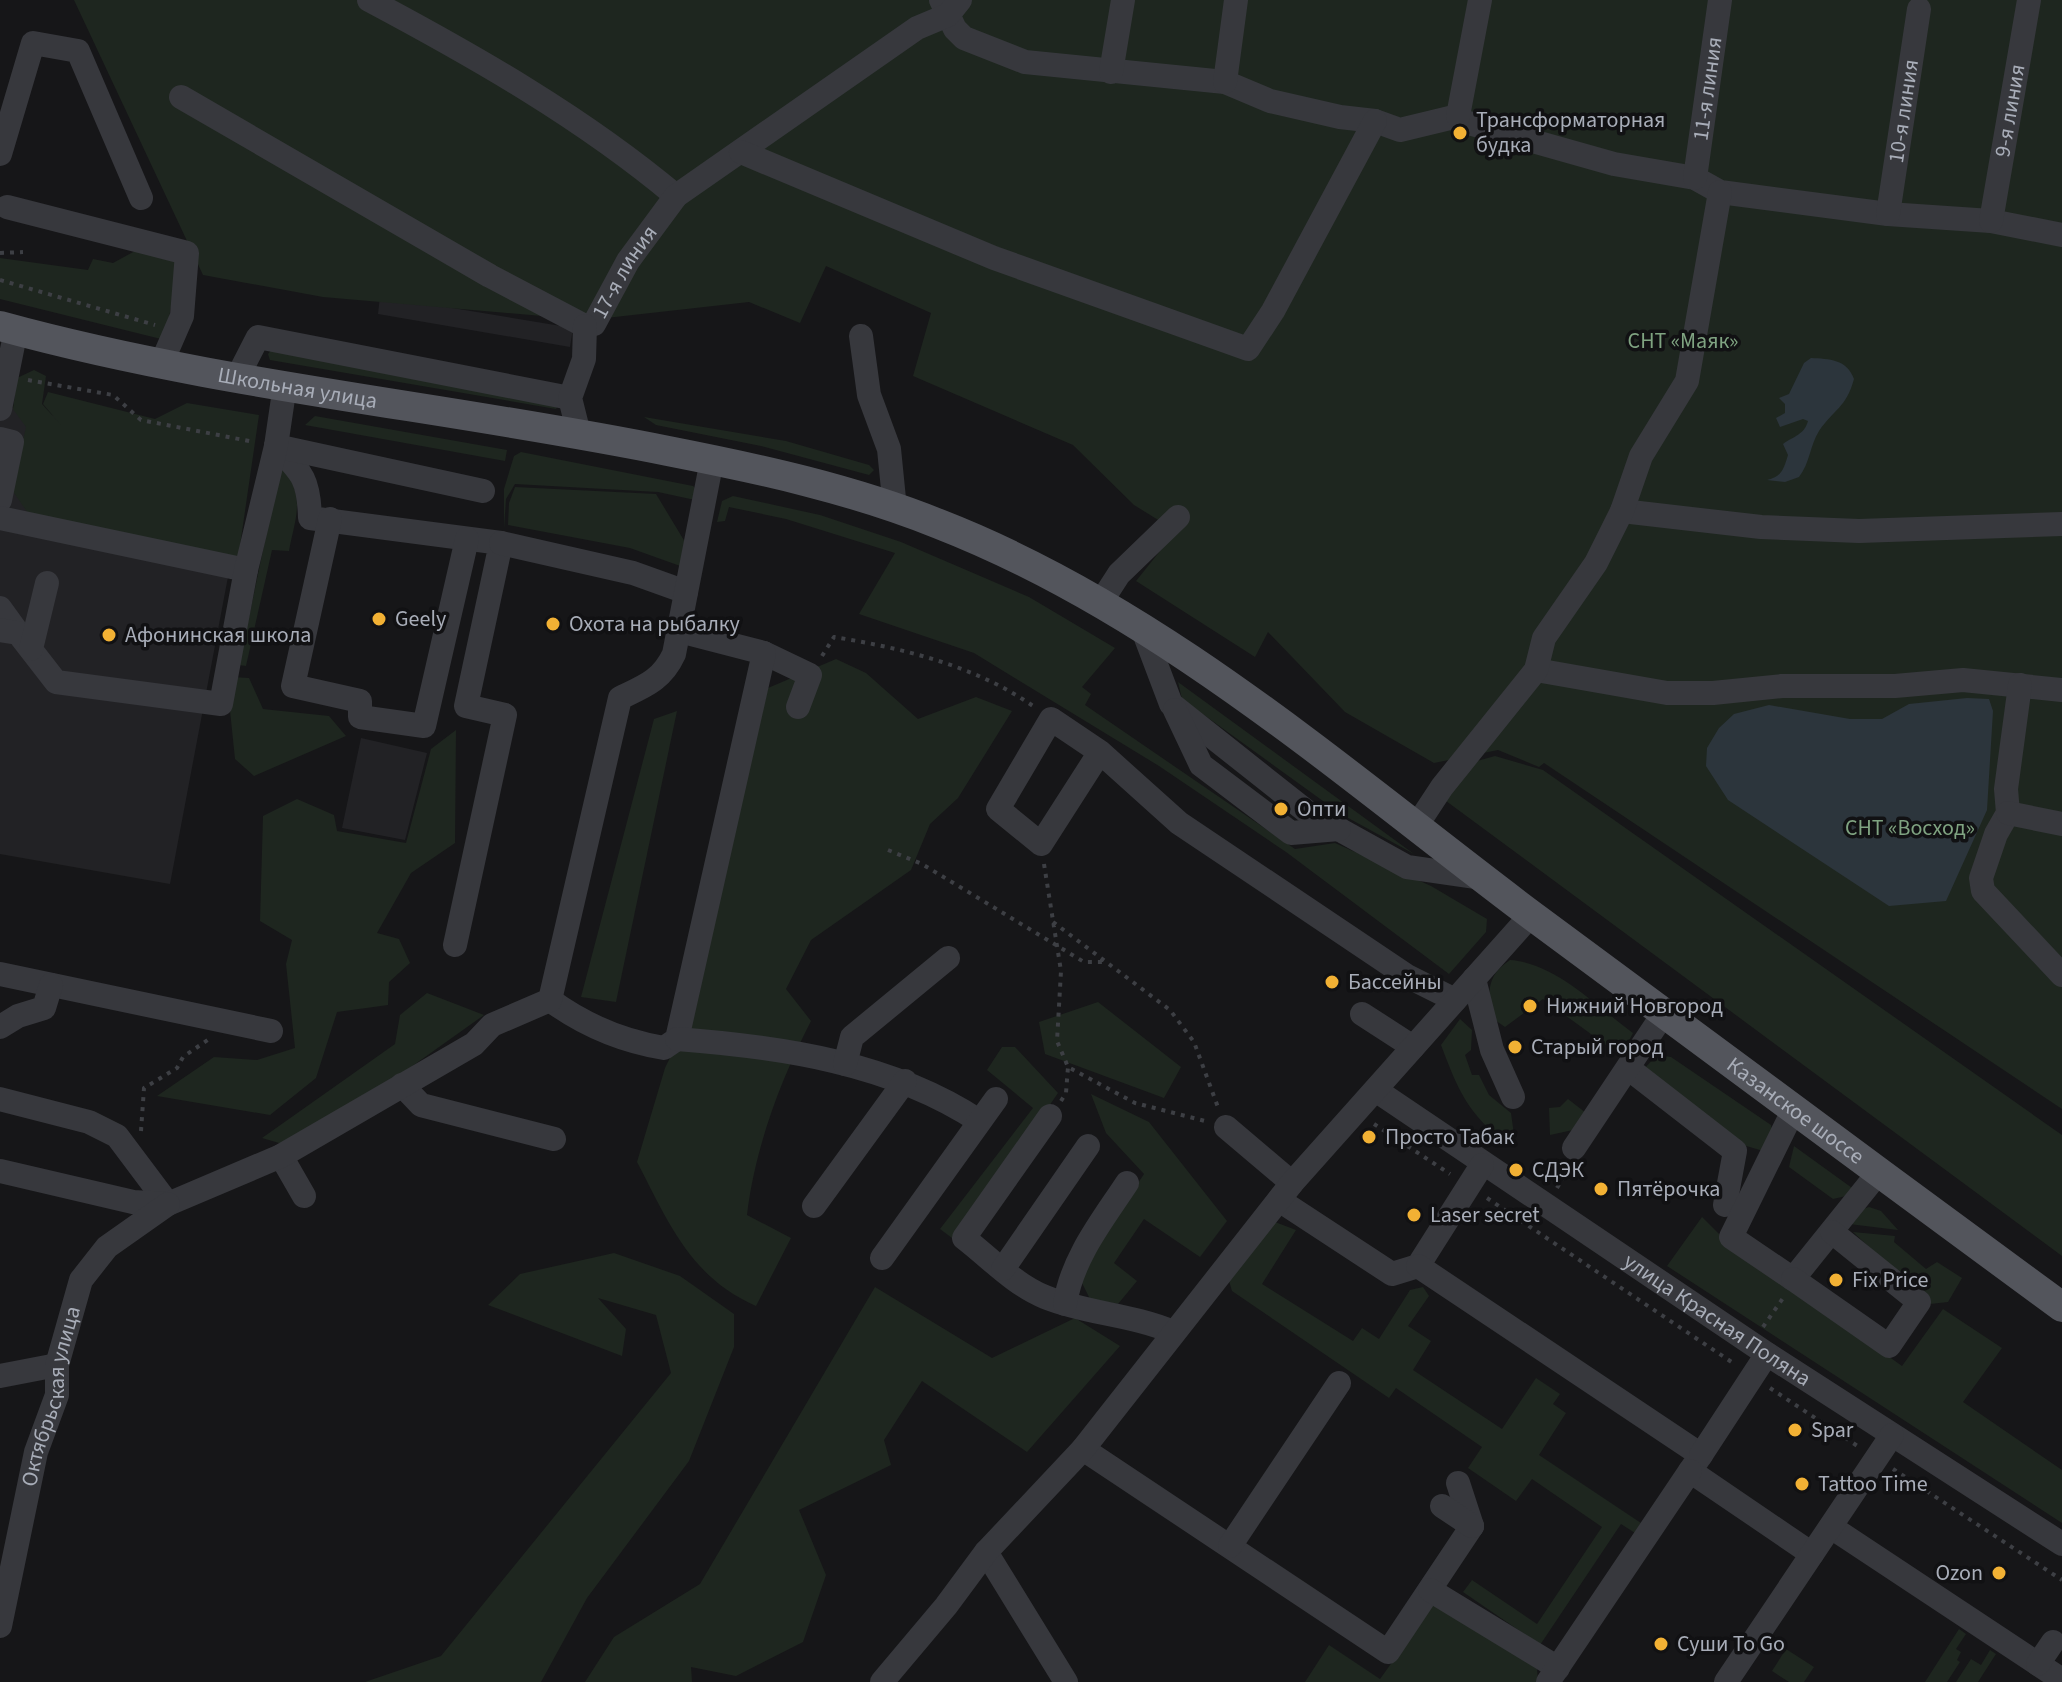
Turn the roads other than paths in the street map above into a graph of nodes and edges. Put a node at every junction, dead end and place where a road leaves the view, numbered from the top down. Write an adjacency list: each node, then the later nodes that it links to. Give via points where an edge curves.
1 (369, 0): 18 (street, via 475,57 640,166)
2 (1123, 0): 9 (street)
3 (1236, 0): 10 (street)
4 (1480, 0): 12 (street)
5 (1720, 0): 16 (street, 11-я линия)
6 (2029, 0): 22 (street, 9-я линия)
7 (950, 5): 9 (street, via 964,38 1025,62); 14 (street, 17-я линия)
8 (1919, 9): 21 (street, 10-я линия)
9 (1111, 72): 10 (street)
10 (1225, 82): 13 (street, via 1270,101)
11 (181, 97): 24 (street, 17-я линия)
12 (1458, 116): 13 (street, via 1400,130); 16 (street, via 1614,164)
13 (1375, 121): 14 (street, via 1248,349 994,258)
14 (741, 152): 18 (street, 17-я линия)
15 (0, 154): 19 (street, via 33,43 78,51)
16 (1695, 178): 17 (street)
17 (1720, 192): 21 (street); 39 (street, via 1687,381 1641,456)
18 (676, 196): 24 (street, 17-я линия, via 628,261 594,324)
19 (141, 198)
20 (7, 207): 27 (street, via 187,253 182,316)
21 (1888, 214): 22 (street)
22 (1991, 221): 23 (street)
23 (2062, 235)
24 (585, 326): 30 (street, via 584,359)
25 (8, 328): 27 (main road, Школьная улица); 31 (street)
26 (861, 336): 38 (street, via 869,395 889,449)
27 (162, 362): 28 (main road, Школьная улица)
28 (238, 376): 29 (main road, Школьная улица); 30 (street, via 258,337)
29 (285, 385): 32 (main road, Школьная улица); 34 (street)
30 (570, 398): 32 (street)
31 (0, 409)
32 (589, 435): 35 (main road, Школьная улица)
33 (0, 439): 37 (street, via 12,442)
34 (276, 446): 36 (street); 42 (street, via 309,489 310,518); 46 (street)
35 (712, 460): 38 (main road, Школьная улица, via 841,490); 48 (street)
36 (483, 491)
37 (0, 500)
38 (895, 509): 49 (main road, Школьная улица, via 980,542)
39 (1622, 511): 43 (street, via 1761,527 1859,531); 55 (street, via 1596,563 1544,638)
40 (1178, 517): 49 (street, via 1119,574)
41 (0, 518): 46 (street)
42 (330, 519): 44 (street); 44 (street, via 293,686 360,701 360,717 424,726)
43 (2062, 524)
44 (467, 539): 45 (street)
45 (501, 543): 48 (street, via 633,573); 65 (street, via 466,706 505,715)
46 (246, 570): 53 (street, via 221,704 56,682)
47 (47, 583): 53 (street)
48 (686, 592): 52 (street)
49 (1099, 605): 51 (main road, Школьная улица)
50 (0, 608): 53 (street)
51 (1143, 630): 62 (main road, Школьная улица); 63 (street, via 1171,704 1306,811 1407,867)
52 (679, 631): 54 (street); 71 (street, via 667,670 620,698)
53 (16, 638)
54 (764, 653): 58 (street, via 810,675); 77 (street)
55 (1536, 670): 56 (street, via 1667,693 1963,680); 62 (street)
56 (2020, 685): 57 (street); 60 (street, via 2006,789)
57 (2062, 690)
58 (798, 707)
59 (1100, 752): 59 (street, via 1051,719 998,809 1041,844); 72 (street, via 1179,823 1407,976)
60 (2008, 813): 61 (street); 68 (street, via 1981,878 1983,891)
61 (2062, 824)
62 (1417, 825): 63 (main road)
63 (1482, 877): 64 (main road, Казанское шоссе)
64 (1531, 915): 69 (street); 73 (main road, Казанское шоссе)
65 (455, 945)
66 (948, 958): 79 (street, via 852,1037)
67 (0, 974): 70 (street)
68 (2062, 975)
69 (1474, 979): 72 (street); 84 (street, via 1492,1050)
70 (51, 985): 75 (street, via 44,1008); 76 (street)
71 (550, 1000): 77 (street, via 579,1022 642,1044 664,1048); 82 (street, Октябрьская улица, via 492,1025 474,1044)
72 (1455, 1000): 78 (street)
73 (1664, 1013): 80 (street); 87 (main road, Казанское шоссе)
74 (1362, 1014): 78 (street)
75 (0, 1027)
76 (271, 1031)
77 (677, 1039): 79 (street, via 726,1042)
78 (1413, 1047): 83 (street)
79 (845, 1064): 81 (street)
80 (1628, 1068): 93 (street); 104 (street, via 1735,1151)
81 (905, 1081): 89 (street, via 940,1095); 105 (street)
82 (402, 1085): 91 (street, via 421,1105); 94 (street, Октябрьская улица)
83 (1377, 1091): 96 (street, улица Красная Поляна); 100 (street)
84 (1513, 1097)
85 (0, 1099): 95 (street, via 89,1122 117,1136)
86 (996, 1099): 89 (street)
87 (1794, 1109): 98 (main road, Казанское шоссе); 110 (street, via 1731,1237)
88 (1050, 1116): 109 (street, via 964,1238)
89 (979, 1121): 107 (street)
90 (1226, 1127): 100 (street)
91 (554, 1139)
92 (1088, 1146): 109 (street)
93 (1574, 1155)
94 (281, 1156): 102 (street); 103 (street, Октябрьская улица)
95 (133, 1161): 101 (street, via 126,1175); 103 (street)
96 (1482, 1165): 108 (street); 114 (street, улица Красная Поляна)
97 (0, 1171): 101 (street)
98 (1879, 1172): 106 (street); 112 (main road, Казанское шоссе)
99 (1127, 1183): 111 (street, via 1083,1250)
100 (1285, 1191): 108 (street, via 1392,1274); 113 (street)
101 (100, 1195): 103 (street)
102 (304, 1196)
103 (168, 1204): 115 (street, Октябрьская улица, via 107,1247 81,1280)
104 (1725, 1205)
105 (814, 1206)
106 (1832, 1232): 110 (street); 110 (street, via 1919,1302 1889,1346)
107 (882, 1258)
108 (1418, 1266): 120 (street)
109 (1003, 1269): 111 (street, via 1029,1289)
110 (1801, 1284)
111 (1065, 1304): 113 (street, via 1141,1318)
112 (2062, 1307)
113 (1173, 1332): 119 (street)
114 (1759, 1349): 118 (street, улица Красная Поляна); 120 (street, via 1752,1376)
115 (57, 1365): 116 (street); 130 (street, Октябрьская улица, via 57,1395 36,1452)
116 (0, 1376)
117 (1339, 1383): 126 (street)
118 (1892, 1435): 124 (street); 125 (street, улица Красная Поляна)
119 (1083, 1449): 126 (street); 127 (street)
120 (1695, 1463): 128 (street); 134 (street)
121 (1458, 1483): 123 (street)
122 (1442, 1506): 123 (street)
123 (1472, 1526): 129 (street)
124 (1831, 1527): 128 (street); 133 (street)
125 (2062, 1544)
126 (1230, 1546): 129 (street, via 1388,1652)
127 (986, 1552): 136 (street); 137 (street)
128 (1812, 1554): 138 (street)
129 (1430, 1590): 134 (street)
130 (2, 1599): 131 (street, Октябрьская улица)
131 (0, 1626)
132 (2053, 1642): 133 (street)
133 (2038, 1664): 135 (street)
134 (1553, 1675)
135 (2062, 1680)
136 (882, 1682)
137 (1066, 1682)
138 (1726, 1682)

